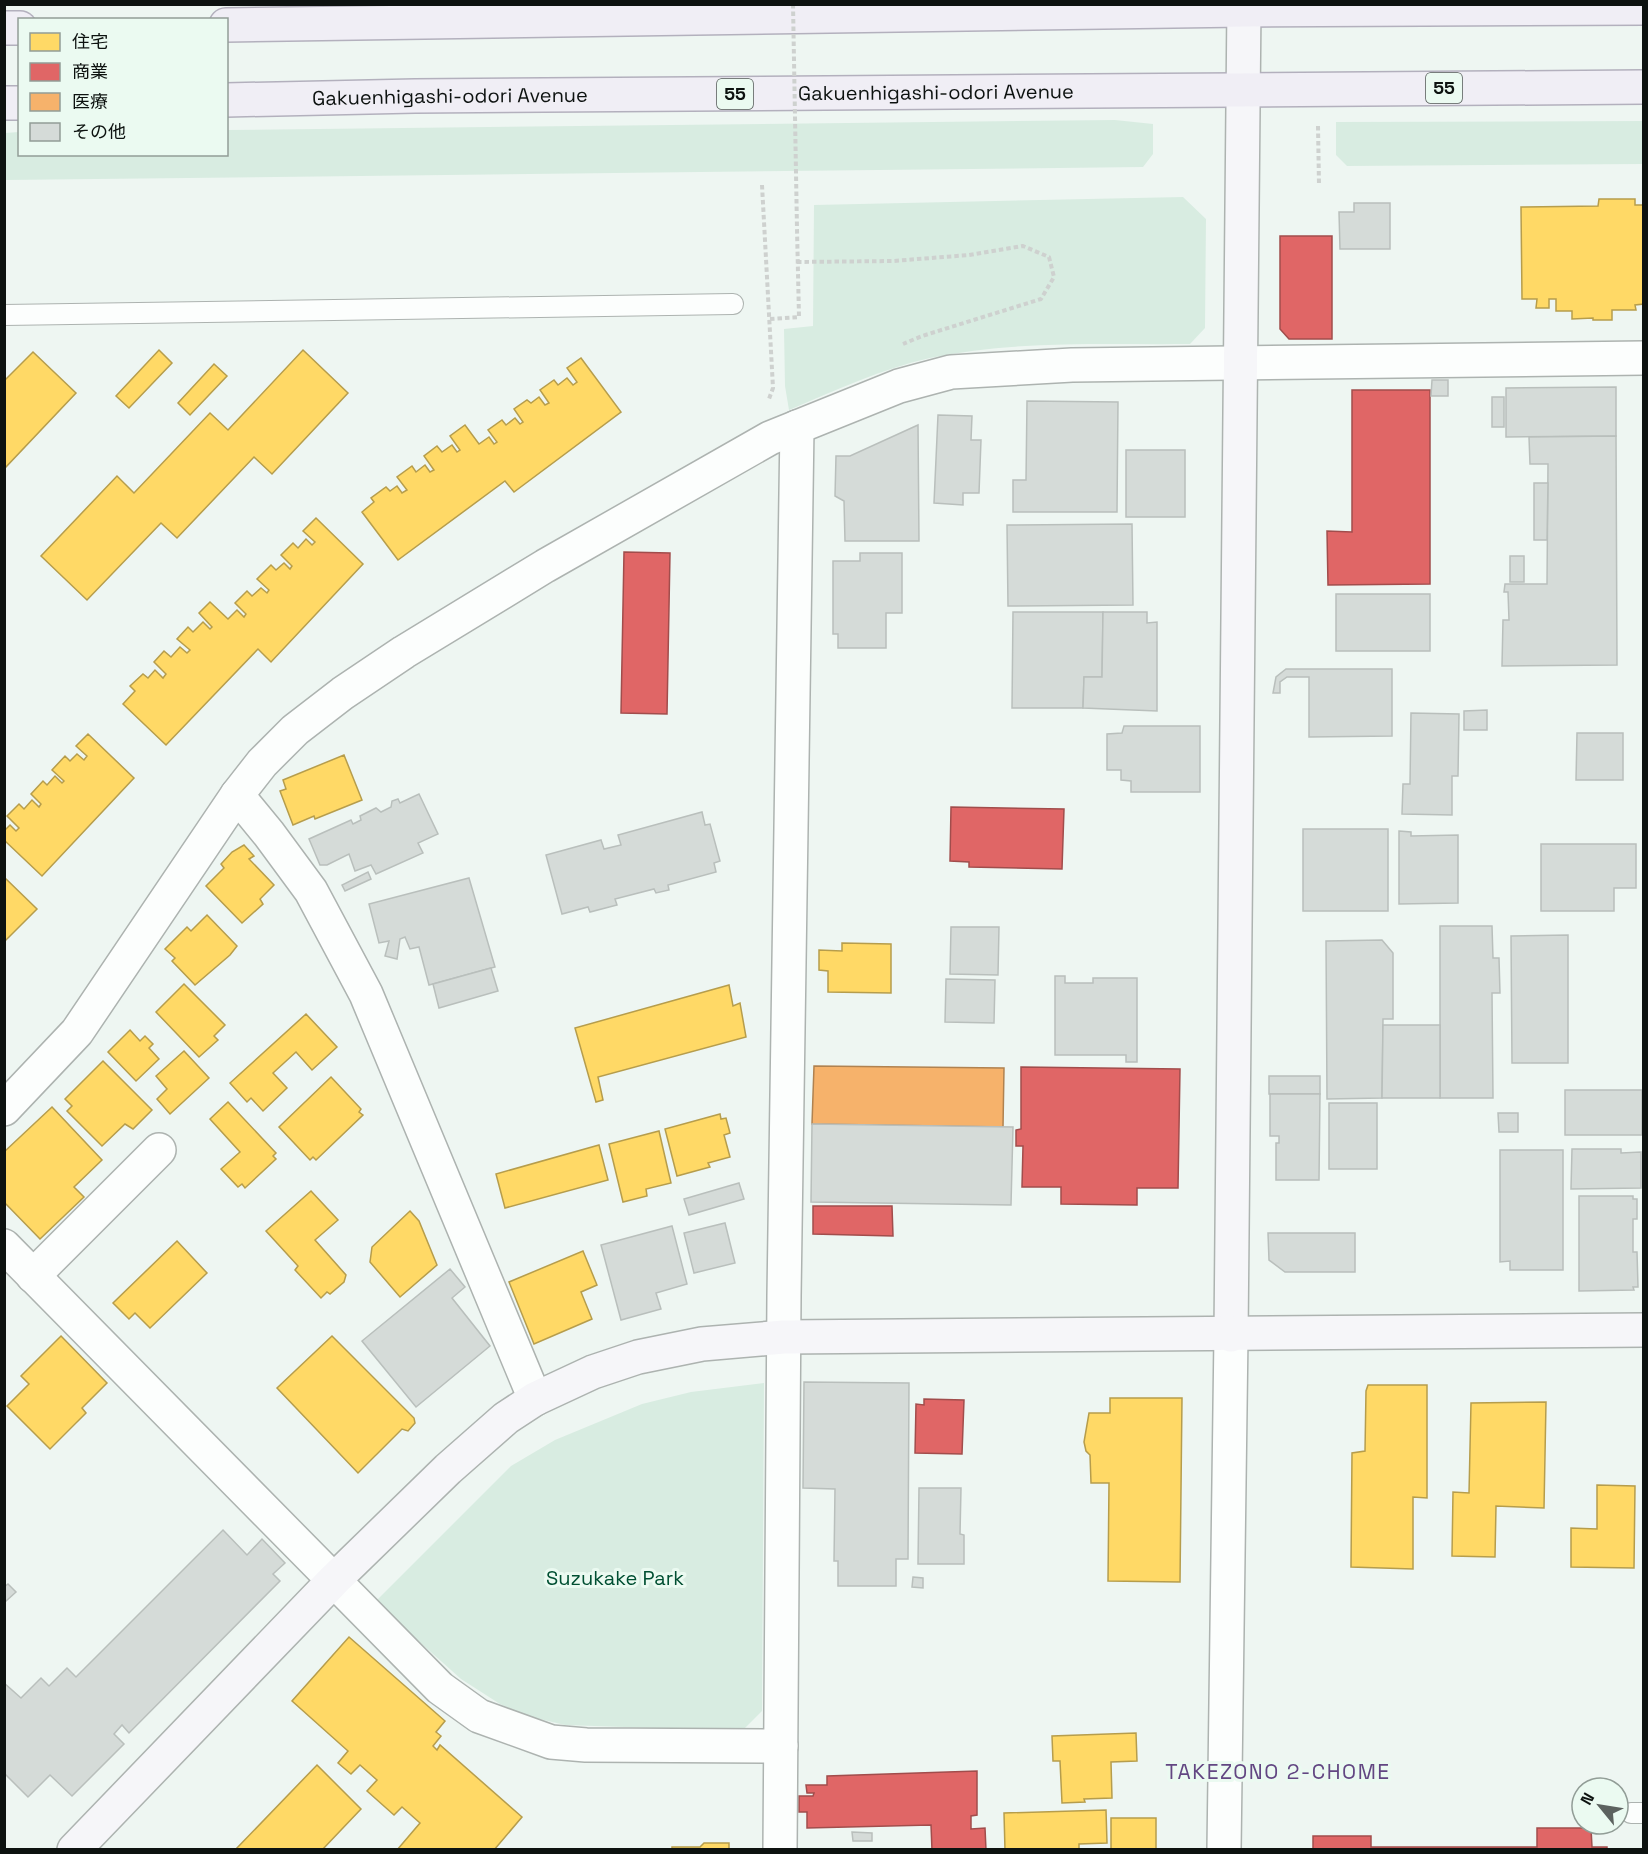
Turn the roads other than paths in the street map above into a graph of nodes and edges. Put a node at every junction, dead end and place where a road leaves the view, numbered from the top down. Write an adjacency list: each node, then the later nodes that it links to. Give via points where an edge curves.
1 (1244, 7): 2 (main road); 3 (main road); 5 (street)
2 (1644, 8)
3 (228, 25)
4 (1644, 87): 5 (main road, Gakuenhigashi-odori Avenue / 55)
5 (1244, 91): 6 (main road, Gakuenhigashi-odori Avenue / 55); 10 (street)
6 (228, 100)
7 (733, 304): 8 (lane)
8 (4, 315)
9 (1644, 358): 10 (street)
10 (1241, 363): 11 (street, via 1072,364 951,372 899,386); 18 (street)
11 (797, 427): 12 (street, via 666,496 404,652 295,730); 19 (street)
12 (237, 795): 13 (street, via 77,1032); 20 (street, via 310,891 366,994)
13 (4, 1109)
14 (159, 1150): 16 (street)
15 (4, 1246): 16 (street)
16 (33, 1276): 21 (street)
17 (1644, 1330): 18 (street)
18 (1231, 1335): 19 (street); 25 (street)
19 (784, 1337): 20 (street, via 702,1344 638,1357 593,1372); 22 (street)
20 (535, 1399): 21 (street, via 506,1418 448,1469)
21 (334, 1580): 22 (street, via 440,1688 479,1716 508,1728 551,1742 586,1745); 23 (street)
22 (781, 1746): 24 (street)
23 (74, 1850)
24 (780, 1850)
25 (1224, 1850)

